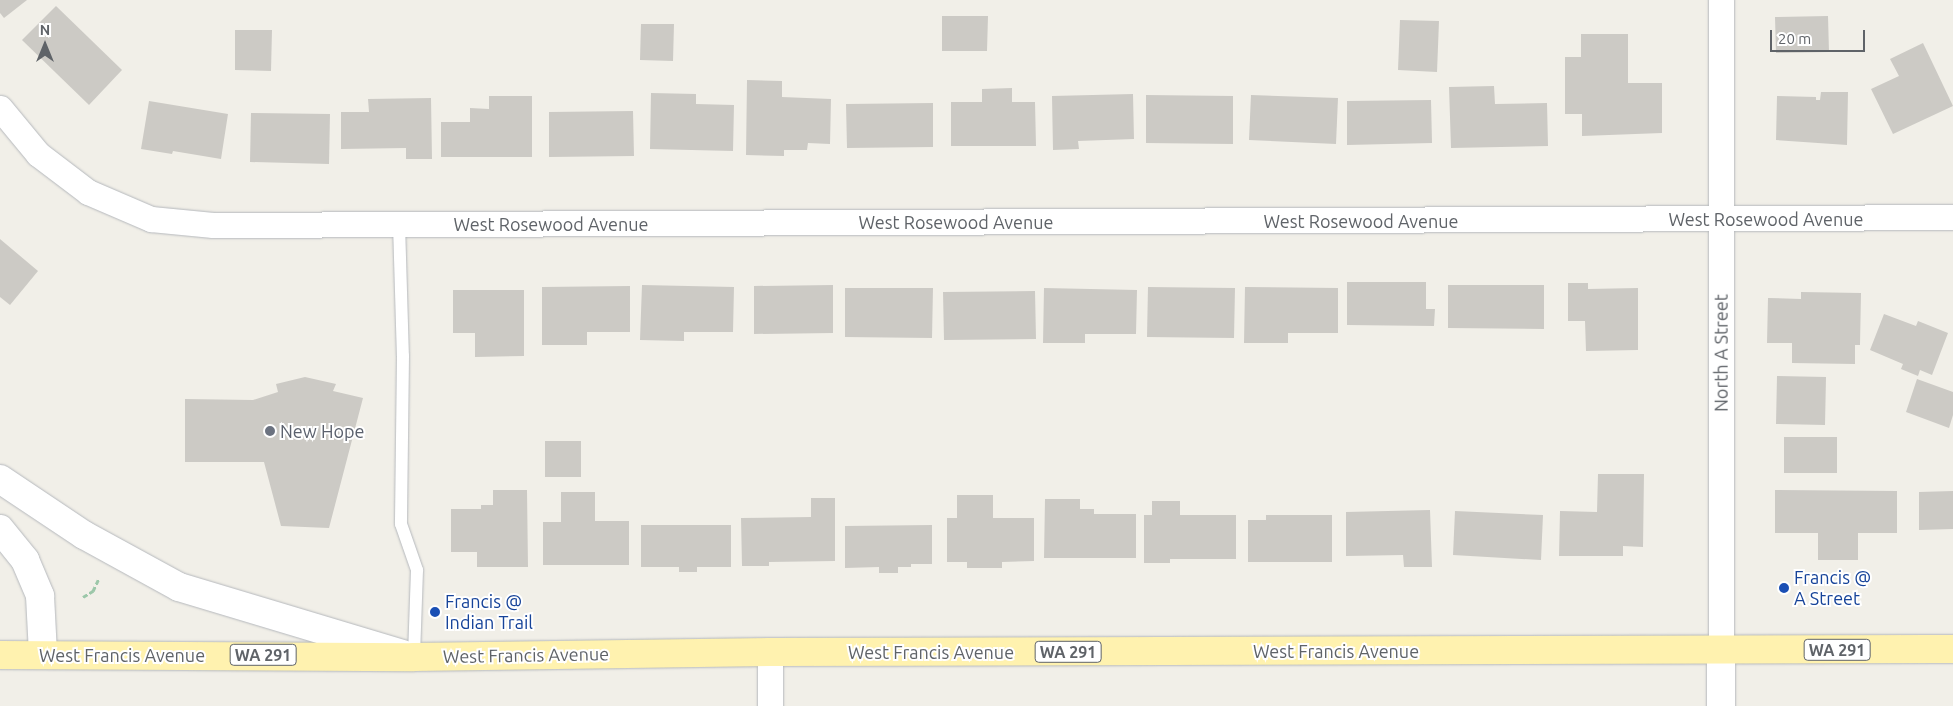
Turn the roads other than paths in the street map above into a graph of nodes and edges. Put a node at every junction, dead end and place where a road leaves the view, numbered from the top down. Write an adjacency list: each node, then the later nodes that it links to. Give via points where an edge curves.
1 (1722, 0): 4 (street, North A Street)
2 (0, 108): 5 (street, West Rosewood Avenue, via 38,154 88,192 151,219 213,225)
3 (1953, 217): 4 (street, West Rosewood Avenue)
4 (1722, 219): 5 (street, West Rosewood Avenue); 9 (street, North A Street)
5 (398, 224): 13 (lane, via 404,356 401,524 417,570)
6 (0, 479): 13 (main road, via 84,535 179,587)
7 (0, 529): 11 (main road, via 25,560 40,596)
8 (1953, 649): 9 (main road, West Francis Avenue / WA 291)
9 (1722, 650): 10 (main road, West Francis Avenue / WA 291); 15 (main road, North A Street)
10 (770, 652): 13 (main road, West Francis Avenue / WA 291); 14 (street)
11 (42, 654): 12 (main road, West Francis Avenue / WA 291); 13 (main road, West Francis Avenue / WA 291)
12 (0, 655)
13 (414, 657)
14 (770, 706)
15 (1722, 706)

